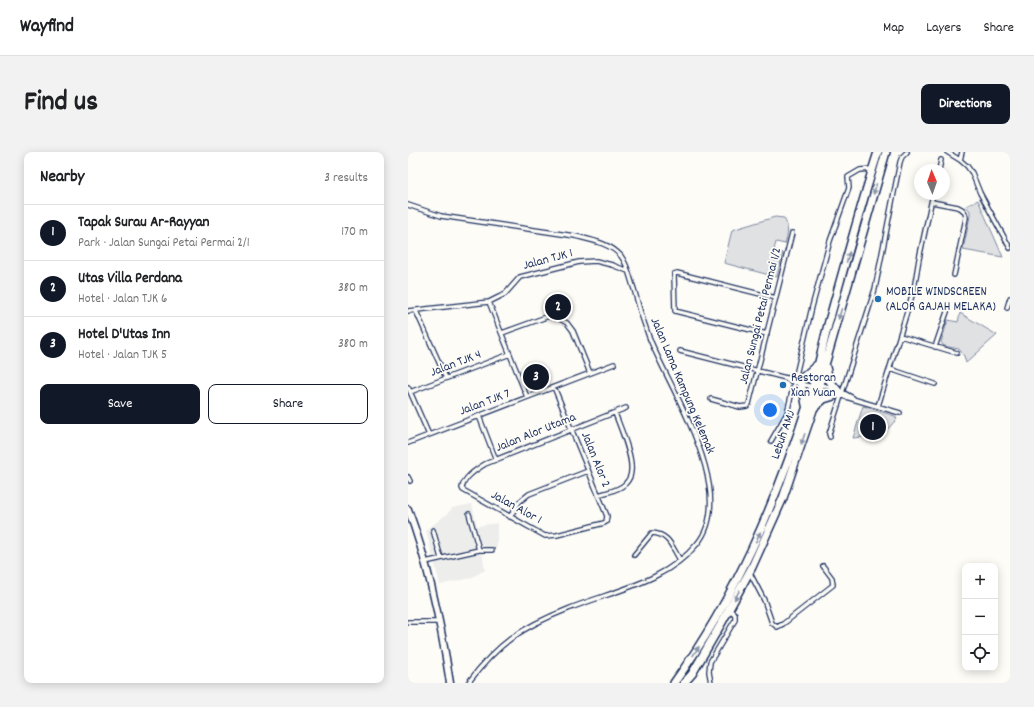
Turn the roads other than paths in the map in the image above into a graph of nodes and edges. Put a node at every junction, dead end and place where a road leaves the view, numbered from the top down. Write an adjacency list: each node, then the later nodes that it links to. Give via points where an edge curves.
1 (878, 152): 9 (highway, Lebuh AMJ)
2 (886, 152): 31 (highway, Lebuh AMJ, one-way to 31)
3 (907, 152): 42 (street, via 902,157 874,289)
4 (947, 152): 7 (street)
5 (962, 152): 7 (street)
6 (941, 160): 8 (street)
7 (960, 160): 13 (street, via 972,173)
8 (940, 164)
9 (872, 169): 31 (highway, Lebuh AMJ, one-way to 9); 36 (street, via 860,170 848,177 849,188 830,241 812,307)
10 (932, 202): 15 (street, via 962,208 966,214); 25 (street, via 914,289)
11 (408, 205): 14 (street, Jalan Lama Kampung Kelemak, via 442,216 596,241 616,252)
12 (792, 233): 16 (street, Jalan Sungai Petai Permai 1/2)
13 (1010, 248)
14 (628, 271): 18 (street, Jalan TJK 1, via 596,261 579,262 520,277 505,294); 70 (street, Jalan Lama Kampung Kelemak, via 649,336 698,444 708,478 709,522 698,544)
15 (954, 275)
16 (776, 298): 24 (street, Jalan Sungai Petai Permai 1/2); 24 (street, via 674,274 675,310)
17 (1010, 298): 20 (street)
18 (489, 302): 21 (street, Jalan TJK 1); 23 (street)
19 (948, 308): 26 (street)
20 (1007, 308)
21 (416, 311): 22 (street, Jalan TJK 1); 35 (street)
22 (408, 312)
23 (502, 333): 29 (street); 34 (street, via 549,316 558,318 567,323 573,331)
24 (767, 334): 33 (street, Jalan Sungai Petai Permai 1/2)
25 (900, 336): 26 (street); 32 (street)
26 (936, 347): 28 (street)
27 (680, 351): 33 (street)
28 (957, 353)
29 (510, 354): 35 (street, Jalan TJK 4); 43 (street)
30 (614, 364): 34 (street, Jalan TJK 7)
31 (822, 364): 36 (highway); 38 (highway, Lebuh AMJ); 42 (highway, via 829,380)
32 (890, 369): 37 (street); 45 (street)
33 (758, 371): 36 (street); 44 (street, Jalan Sungai Petai Permai 1/2, via 747,406 740,407)
34 (590, 373): 40 (street, Jalan TJK 7)
35 (446, 378): 41 (street, Jalan TJK 4)
36 (798, 380): 38 (street); 46 (highway); 55 (street, via 787,413)
37 (935, 384)
38 (816, 386): 42 (street); 46 (highway, Lebuh AMJ); 48 (highway, Lebuh AMJ)
39 (408, 387): 41 (street)
40 (554, 387): 43 (street, Jalan TJK 7); 52 (street, Jalan Alor 2)
41 (410, 392): 53 (street)
42 (840, 394): 45 (street); 48 (highway, via 824,399); 54 (street)
43 (528, 397): 51 (street, Jalan TJK 7)
44 (711, 399)
45 (878, 406): 50 (street)
46 (806, 407): 79 (highway, Lebuh AMJ, one-way to 46, via 746,564 776,495)
47 (626, 408): 49 (street, Jalan Alor Utama)
48 (814, 408): 73 (highway, Lebuh AMJ, one-way to 73, via 783,498)
49 (615, 413): 52 (street, Jalan Alor Utama); 60 (street, via 632,471 624,485)
50 (900, 413)
51 (479, 416): 53 (street, Jalan TJK 7); 57 (street)
52 (571, 430): 57 (street, Jalan Alor Utama); 58 (street, Jalan Alor 2)
53 (429, 435): 56 (street, Jalan TJK 7)
54 (830, 437)
55 (771, 441)
56 (408, 443)
57 (496, 460): 59 (street, Jalan Alor Utama, via 474,471 464,481)
58 (588, 472): 60 (street, Jalan Alor 2); 63 (street, via 529,494 519,502)
59 (462, 488): 63 (street, Jalan Alor 1)
60 (598, 495): 64 (street, Jalan Alor 2)
61 (409, 512): 71 (main road)
62 (469, 514): 66 (street)
63 (510, 517): 64 (street, Jalan Alor 1, via 544,536 589,528 604,523)
64 (607, 519)
65 (433, 530): 69 (street)
66 (479, 550): 67 (street); 69 (street)
67 (492, 550)
68 (634, 555): 70 (street, via 652,533 665,537)
69 (441, 558): 71 (street)
70 (680, 560): 78 (street, Jalan Lama Kampung Kelemak, via 639,584 568,609 518,633 488,658)
71 (425, 562): 76 (main road)
72 (823, 566): 73 (street, via 832,578 833,585 777,627 772,623 764,600)
73 (749, 572): 74 (highway, Lebuh AMJ, one-way to 74)
74 (729, 610): 80 (highway, Lebuh AMJ, via 692,674); 81 (street, via 735,614 735,620 710,662)
75 (408, 622): 76 (street)
76 (439, 622): 77 (main road)
77 (450, 683)
78 (468, 683)
79 (674, 683)
80 (684, 683)
81 (711, 683)

